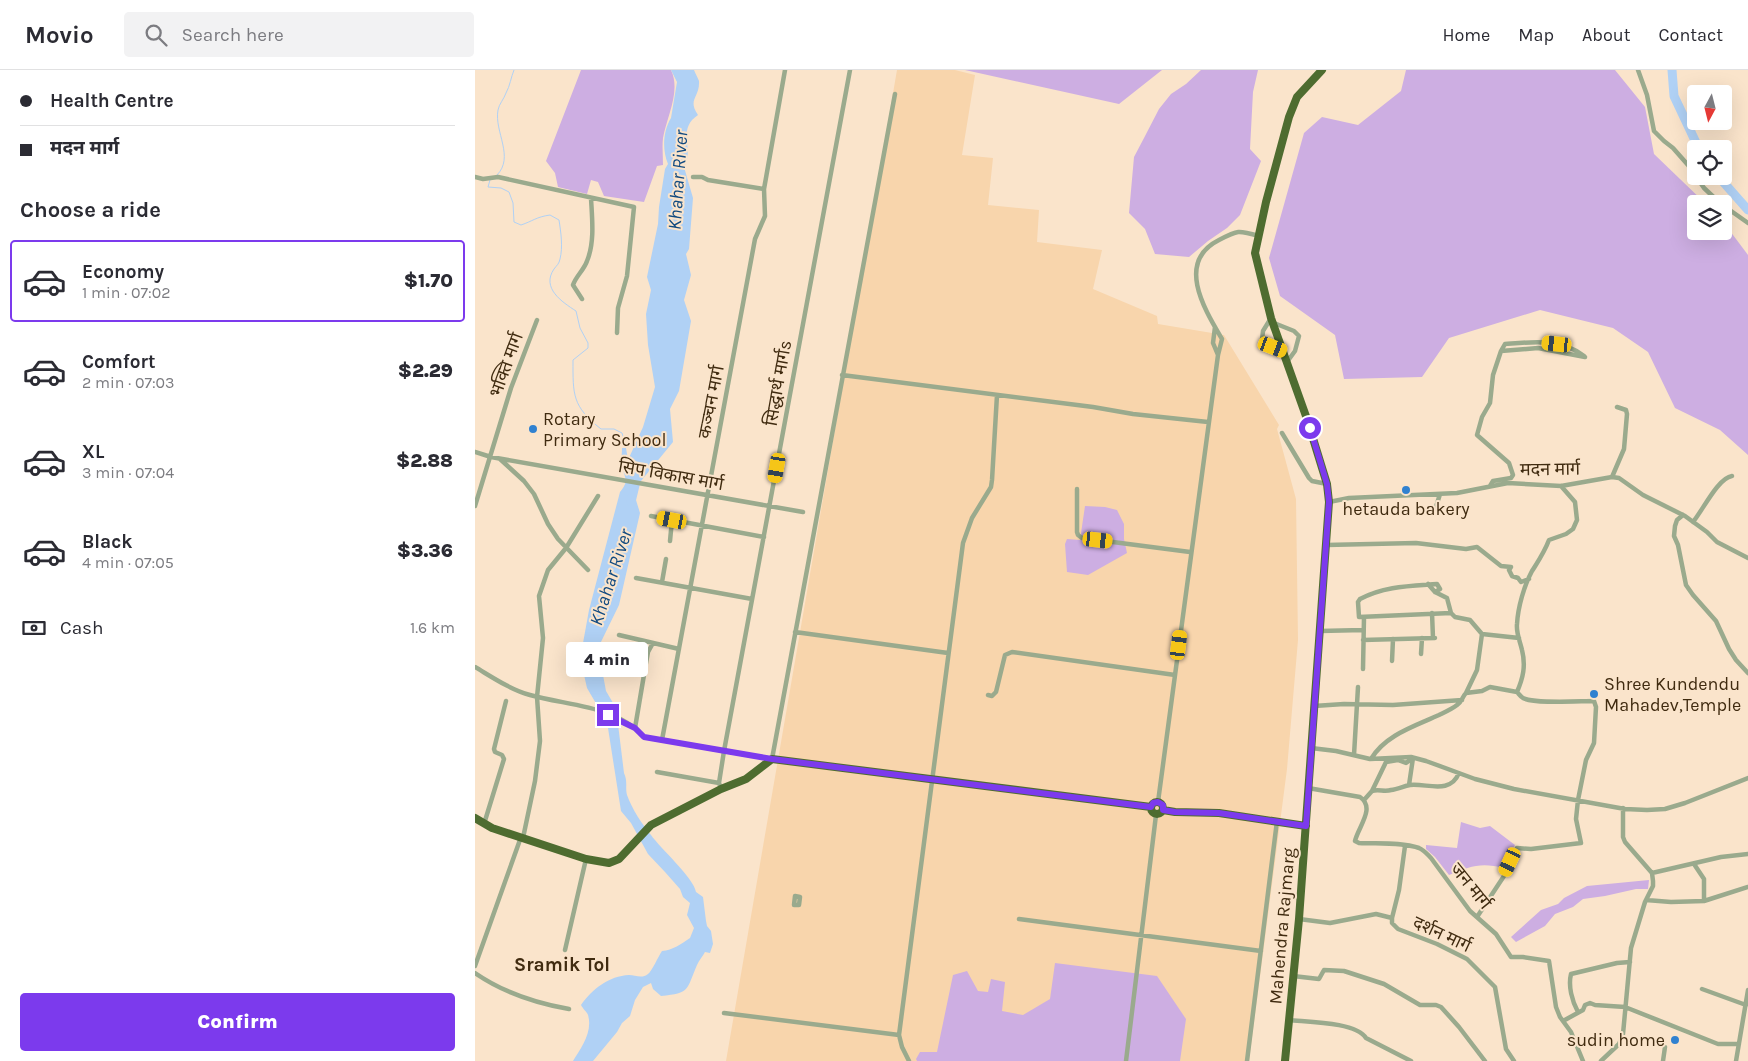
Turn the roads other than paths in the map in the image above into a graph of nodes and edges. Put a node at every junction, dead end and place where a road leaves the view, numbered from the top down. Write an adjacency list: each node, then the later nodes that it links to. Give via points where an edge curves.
1 (785, 70): 8 (street, कञ्चन मार्ग)
2 (850, 70): 42 (street, सिद्धार्थ मार्गs)
3 (1321, 70): 13 (highway, Mahendra Rajmarg, via 1297,97 1289,117)
4 (1638, 70): 9 (street, via 1647,94 1654,131 1688,164)
5 (895, 94): 23 (street)
6 (475, 177): 10 (street, via 498,178)
7 (693, 177): 8 (street)
8 (764, 189): 39 (street, कञ्चन मार्ग, via 765,216 755,239)
9 (1711, 195)
10 (591, 198): 14 (street, via 593,227 588,261 573,285); 18 (street, via 634,207)
11 (1732, 212): 12 (street)
12 (1748, 223)
13 (1259, 236): 16 (highway, Mahendra Rajmarg, via 1255,254); 17 (street, via 1237,231 1213,243 1200,259 1198,292)
14 (581, 299)
15 (537, 320): 29 (street, भक्ति मार्ग, via 511,388)
16 (1272, 321): 19 (highway, Mahendra Rajmarg); 19 (street, via 1263,331 1263,340); 22 (street, via 1299,336 1295,351)
17 (1215, 328): 21 (street, via 1213,342); 21 (street, via 1222,339)
18 (617, 333)
19 (1283, 351): 22 (highway, Mahendra Rajmarg)
20 (1501, 351): 20 (street, via 1539,348 1585,357 1576,350 1557,344 1537,342 1505,344); 34 (street, via 1493,375 1490,403 1477,435 1509,463 1513,475 1493,481)
21 (1218, 355): 26 (street)
22 (1287, 362): 33 (highway, Mahendra Rajmarg)
23 (842, 376): 24 (street); 68 (street)
24 (997, 395): 26 (street); 77 (street, via 991,487 972,518 963,543)
25 (1617, 407): 32 (street, via 1626,410 1627,414 1625,444)
26 (1208, 422): 54 (street)
27 (1282, 433): 33 (street, via 1309,478 1316,483)
28 (475, 452): 29 (street, सिप विकास मार्ग)
29 (491, 457): 30 (street, सिप विकास मार्ग); 41 (street, भक्ति मार्ग)
30 (499, 458): 39 (street, सिप विकास मार्ग); 53 (street, via 524,480 548,524)
31 (1732, 476): 48 (street, via 1719,483)
32 (1612, 477): 35 (street, मदन मार्ग); 45 (street)
33 (1327, 484): 40 (highway, Mahendra Rajmarg)
34 (1490, 486): 35 (street, मदन मार्ग); 37 (street, मदन मार्ग)
35 (1561, 486): 59 (street, via 1575,502 1577,520 1566,534 1549,540)
36 (1077, 489): 54 (street, via 1078,536)
37 (1440, 494): 40 (street, मदन मार्ग, via 1349,498); 44 (street)
38 (598, 496): 53 (street)
39 (707, 496): 42 (street, सिप विकास मार्ग); 49 (street, कञ्चन मार्ग)
40 (1329, 502): 52 (highway, Mahendra Rajmarg)
41 (475, 506)
42 (770, 506): 43 (street, सिप विकास मार्ग); 50 (street, सिद्धार्थ मार्गs)
43 (803, 512)
44 (1431, 513)
45 (1683, 515): 48 (street); 82 (street, via 1677,520 1674,536 1687,585 1716,621 1732,654)
46 (651, 516): 47 (street)
47 (672, 520): 49 (street); 51 (street)
48 (1693, 522): 55 (street, via 1717,542)
49 (701, 526): 50 (street); 61 (street, कञ्चन मार्ग)
50 (764, 537): 62 (street, सिद्धार्थ मार्गs)
51 (670, 541)
52 (1326, 545): 59 (street, via 1417,543 1466,549 1477,547 1501,566 1511,567 1510,573 1521,582); 67 (highway, Mahendra Rajmarg)
53 (567, 548): 57 (street); 88 (street, via 548,570 539,596 543,638)
54 (1190, 552): 83 (street)
55 (1748, 558)
56 (666, 559): 60 (street)
57 (587, 570)
58 (636, 578): 60 (street)
59 (1529, 579): 72 (street, via 1517,624)
60 (662, 582): 61 (street)
61 (690, 588): 62 (street); 76 (street, कञ्चन मार्ग)
62 (752, 599): 96 (street, सिद्धार्थ मार्गs)
63 (1451, 612): 64 (street); 65 (street, via 1447,598 1435,592 1441,589 1439,586 1428,584 1373,591 1359,599 1359,617); 69 (street, via 1459,619 1470,620)
64 (1432, 613): 65 (street); 71 (street, via 1434,638)
65 (1364, 617): 66 (street)
66 (1363, 630): 67 (street); 74 (street)
67 (1320, 631): 92 (highway, Mahendra Rajmarg)
68 (795, 632): 77 (street); 99 (street)
69 (1482, 634): 72 (street); 86 (street, via 1477,670)
70 (619, 635): 75 (street)
71 (1422, 638): 73 (street); 78 (street)
72 (1519, 638): 85 (street, via 1525,668)
73 (1393, 639): 74 (street); 79 (street)
74 (1363, 640): 81 (street)
75 (653, 643): 76 (street); 93 (street, via 648,652)
76 (679, 650): 94 (street, कञ्चन मार्ग)
77 (948, 653): 104 (street)
78 (1421, 654)
79 (1392, 661)
80 (475, 669): 88 (street)
81 (1363, 669)
82 (1748, 673)
83 (1175, 675): 87 (street, via 1012,652 1005,655 996,692); 111 (street)
84 (1358, 687): 91 (street)
85 (1517, 692): 86 (street, via 1490,687); 110 (street, via 1523,698 1535,700 1594,701 1594,743 1586,760)
86 (1465, 693): 89 (street)
87 (988, 695)
88 (537, 697): 93 (street, via 588,707); 119 (street, via 540,741)
89 (1463, 700): 91 (street); 100 (street, via 1407,728 1379,746)
90 (507, 701): 117 (street, via 494,749 504,759)
91 (1358, 705): 92 (street); 97 (street)
92 (1314, 706): 95 (highway, Mahendra Rajmarg)
93 (635, 728): 94 (street, via 644,737)
94 (663, 740): 96 (street)
95 (1311, 748): 97 (street); 107 (highway, Mahendra Rajmarg)
96 (724, 751): 99 (street); 105 (street, सिद्धार्थ मार्गs)
97 (1354, 755): 100 (street)
98 (1413, 758): 100 (street); 102 (street); 106 (street); 108 (street, via 1406,763 1398,760 1386,762)
99 (772, 759): 104 (highway); 105 (highway, via 746,779)
100 (1371, 759)
101 (657, 772): 105 (street)
102 (1459, 773): 106 (street, via 1447,786); 110 (street, via 1514,789)
103 (1748, 778): 112 (street, via 1665,809)
104 (932, 779): 111 (highway); 148 (street)
105 (720, 786): 122 (highway, via 651,825 614,862)
106 (1409, 786): 108 (street, via 1389,791)
107 (1308, 788): 109 (street); 118 (highway, Mahendra Rajmarg)
108 (1372, 790): 109 (street)
109 (1364, 800): 120 (street, जन मार्ग, via 1367,808 1365,818 1355,841)
110 (1578, 800): 112 (street); 128 (street, via 1576,819 1581,843 1531,850 1517,848 1504,876)
111 (1155, 804): 113 (highway, via 1163,805); 114 (highway, via 1152,813)
112 (1623, 808): 124 (street, via 1625,842)
113 (1163, 810): 114 (highway); 116 (highway)
114 (1156, 815): 132 (street)
115 (475, 818): 117 (highway)
116 (1277, 821): 118 (highway); 134 (street)
117 (485, 824): 119 (highway)
118 (1306, 826): 131 (highway, Mahendra Rajmarg)
119 (522, 838): 122 (highway); 136 (street)
120 (1405, 846): 128 (street, जन मार्ग, via 1424,850); 129 (street)
121 (1748, 854): 123 (street)
122 (586, 859): 133 (street)
123 (1694, 864): 124 (street); 127 (street, via 1702,874)
124 (1652, 874): 126 (street, via 1653,886)
125 (1748, 887): 127 (street)
126 (1646, 900): 127 (street); 135 (street, via 1631,948)
127 (1704, 901)
128 (1477, 917): 147 (street, जन मार्ग, via 1496,934 1511,957 1549,961 1556,1007)
129 (1392, 918): 131 (street, दर्शन मार्ग, via 1376,914 1330,923); 157 (street, दर्शन मार्ग, via 1398,929 1467,959 1495,987 1506,1049)
130 (1019, 919): 132 (street)
131 (1299, 919): 138 (highway, Mahendra Rajmarg)
132 (1141, 935): 134 (street); 152 (street)
133 (565, 950)
134 (1261, 951): 153 (street)
135 (1630, 962): 142 (street); 144 (street, via 1571,974 1569,987)
136 (475, 966)
137 (475, 973): 143 (street, via 519,996)
138 (1293, 976): 146 (highway, Mahendra Rajmarg); 156 (street, via 1319,979 1324,970 1344,972 1384,984 1420,1005 1441,1007)
139 (1702, 989): 141 (street)
140 (1748, 990): 141 (street)
141 (1746, 1004): 149 (street, via 1743,1036)
142 (1625, 1008): 144 (street, via 1590,1003); 149 (street, via 1718,1044); 159 (street, via 1619,1044)
143 (569, 1009)
144 (1578, 1012): 147 (street)
145 (724, 1013): 148 (street)
146 (1289, 1020): 154 (highway, Mahendra Rajmarg); 155 (street, via 1349,1027)
147 (1563, 1021): 158 (street, जन मार्ग)
148 (899, 1035): 151 (street)
149 (1739, 1044): 161 (street)
150 (1665, 1047): 160 (street)
151 (909, 1061)
152 (1126, 1061)
153 (1247, 1061)
154 (1285, 1061)
155 (1411, 1061)
156 (1485, 1061)
157 (1515, 1061)
158 (1583, 1061)
159 (1601, 1061)
160 (1663, 1061)
161 (1736, 1061)

